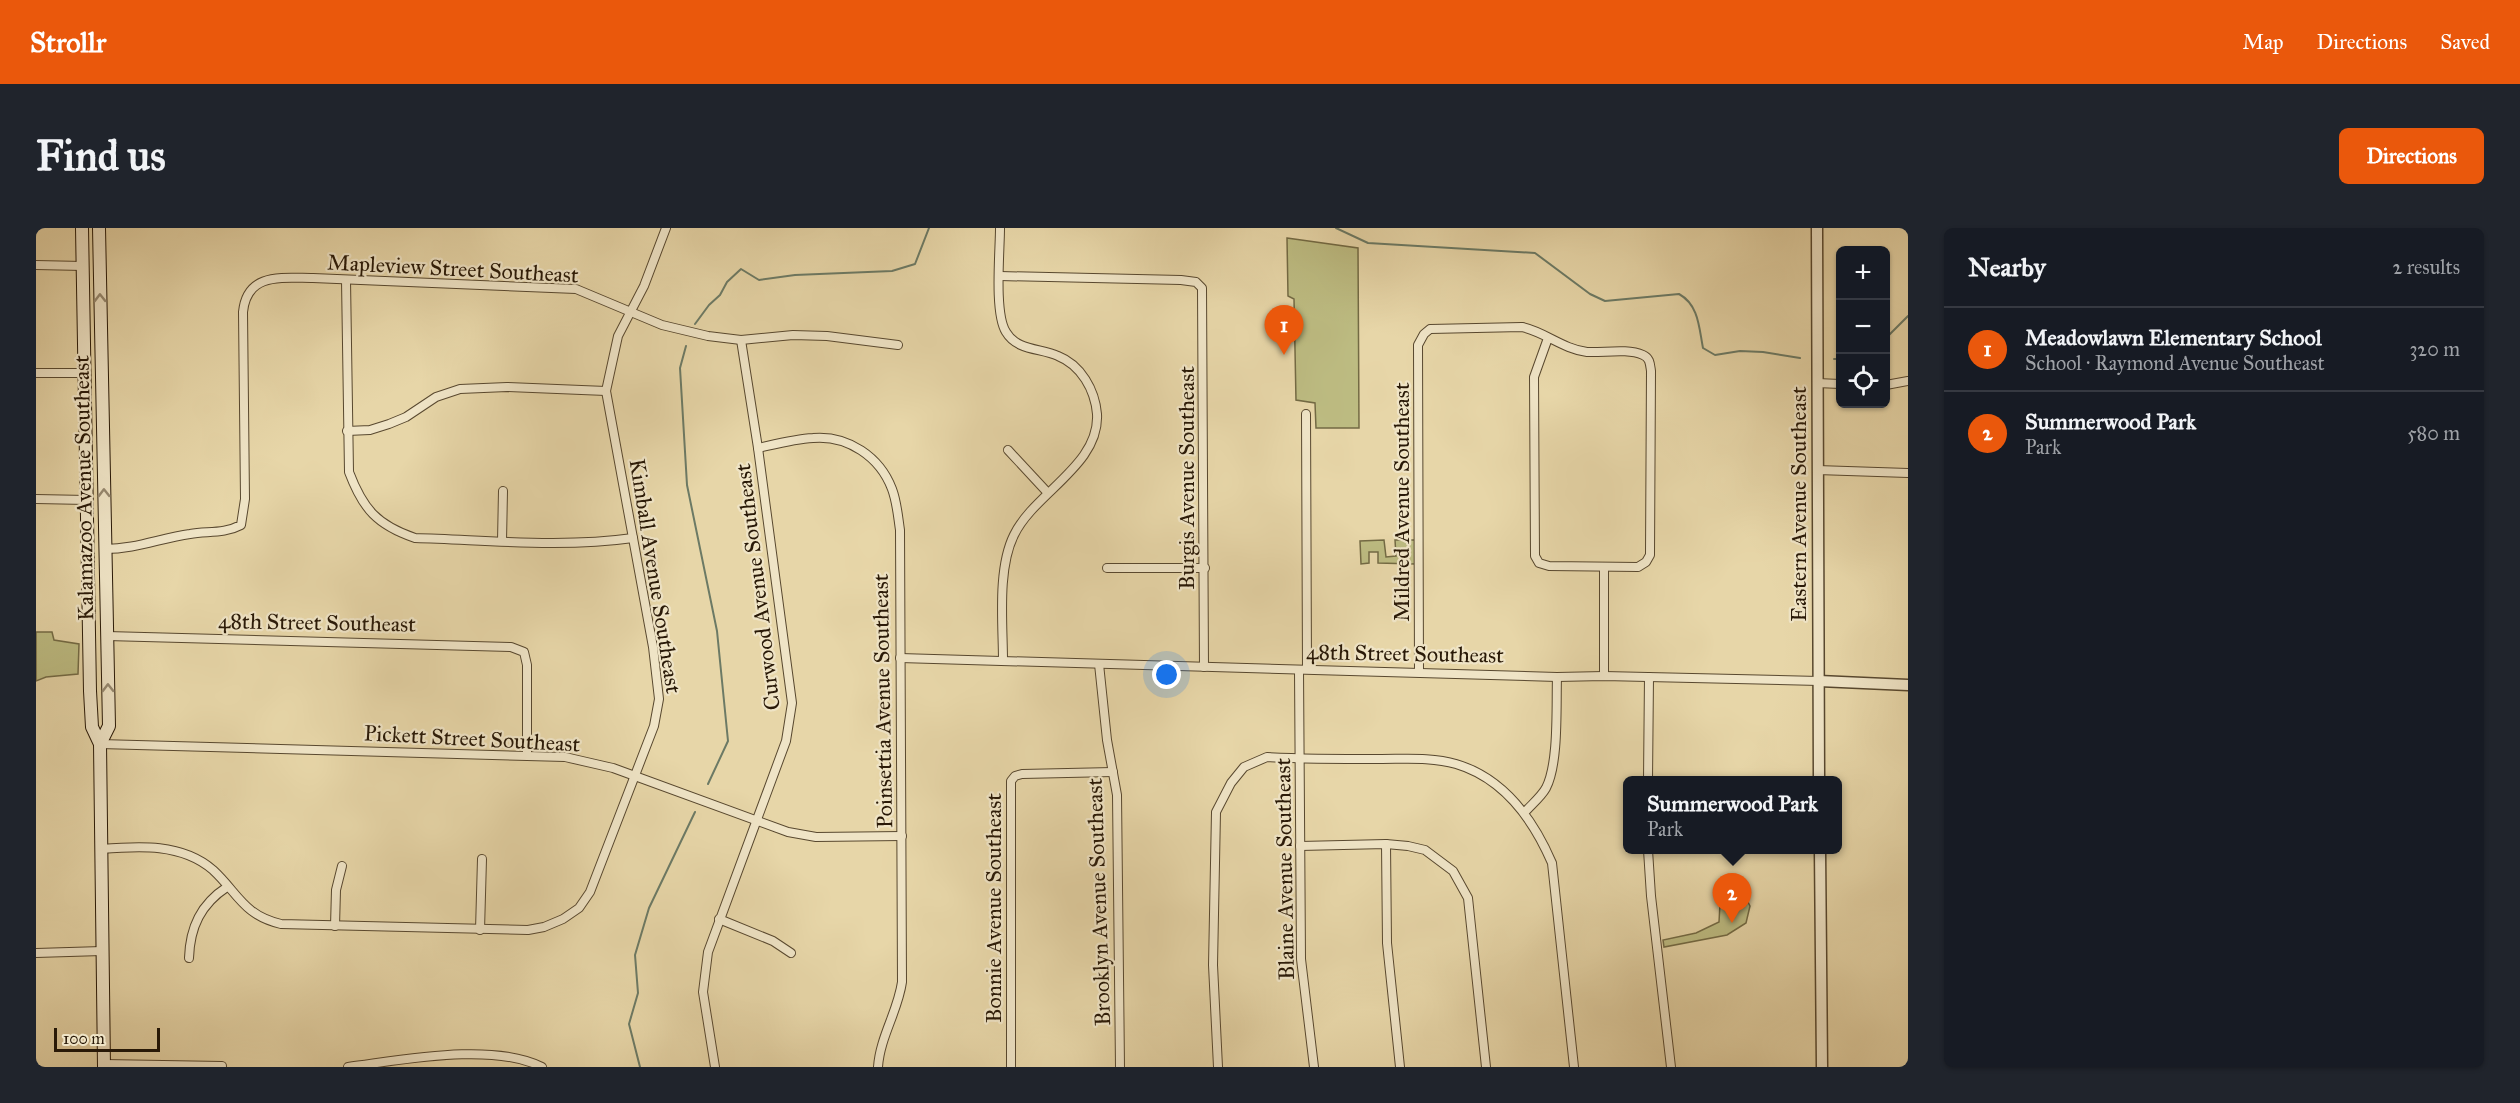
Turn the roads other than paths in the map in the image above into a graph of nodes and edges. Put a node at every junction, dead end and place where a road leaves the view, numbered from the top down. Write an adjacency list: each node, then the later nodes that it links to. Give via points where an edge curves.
1 (82, 228): 7 (main road, Kalamazoo Avenue Southeast)
2 (99, 228): 24 (main road, Kalamazoo Avenue Southeast, one-way to 2)
3 (666, 228): 10 (street, Kimball Avenue Southeast)
4 (999, 228): 8 (street)
5 (1817, 228): 17 (street, Eastern Avenue Southeast)
6 (36, 265): 7 (street)
7 (83, 266): 15 (main road, Kalamazoo Avenue Southeast)
8 (1000, 276): 30 (street, via 1000,317 1006,332 1029,349 1059,356 1078,369 1094,399 1096,429 1086,453); 38 (street, Burgis Avenue Southeast, via 1181,280 1196,282 1202,288)
9 (346, 280): 10 (street, Mapleview Street Southeast, via 576,289); 22 (street); 35 (street, Mapleview Street Southeast, via 264,281 251,288 244,300 245,499 241,525 221,532 190,533 138,546)
10 (630, 311): 12 (street, Mapleview Street Southeast, via 684,332); 20 (street, Kimball Avenue Southeast, via 618,336)
11 (1548, 338): 36 (street, via 1534,377 1535,556 1539,563 1549,566); 36 (street, via 1585,352 1635,353 1649,360 1650,555 1638,567); 45 (street, Mildred Avenue Southeast, via 1522,327 1443,328 1430,329 1418,345)
12 (741, 340): 13 (street, Mapleview Street Southeast, via 827,336); 23 (street, Curwood Avenue Southeast)
13 (898, 345)
14 (36, 373): 15 (street)
15 (84, 373): 24 (main road, via 97,386 98,436); 28 (main road, Kalamazoo Avenue Southeast)
16 (1908, 381): 19 (street)
17 (1817, 383): 18 (street); 26 (street, Eastern Avenue Southeast)
18 (1836, 384)
19 (1890, 384)
20 (606, 391): 22 (street, via 460,389 436,397 389,424); 33 (street, Kimball Avenue Southeast)
21 (1306, 414): 44 (street, Blaine Avenue Southeast)
22 (347, 431): 34 (street, via 349,472 359,498 387,526 415,538)
23 (758, 448): 40 (street, Poinsettia Avenue Southeast, via 826,438 853,444 877,465 892,488 900,530); 59 (street, Curwood Avenue Southeast, via 792,703 786,741)
24 (104, 450): 35 (main road, Kalamazoo Avenue Southeast, one-way to 24)
25 (1008, 450): 30 (street)
26 (1817, 470): 27 (street); 49 (street, Eastern Avenue Southeast)
27 (1908, 473)
28 (87, 482): 32 (main road, Kalamazoo Avenue Southeast); 35 (main road, via 91,488 93,538)
29 (503, 491): 34 (street)
30 (1047, 492): 41 (street, via 1014,534 1006,556)
31 (36, 499): 32 (street)
32 (87, 500): 51 (main road, Kalamazoo Avenue Southeast, via 92,728)
33 (633, 538): 34 (street, via 605,542); 55 (street, Kimball Avenue Southeast, via 659,699)
34 (502, 541)
35 (105, 549): 39 (main road, Kalamazoo Avenue Southeast)
36 (1604, 567): 46 (street)
37 (1107, 568): 38 (street)
38 (1205, 568): 43 (street, Burgis Avenue Southeast)
39 (107, 636): 51 (main road, Kalamazoo Avenue Southeast, one-way to 39, via 109,726); 52 (street, 48th Street Southeast, via 502,646 524,652)
40 (900, 658): 41 (street, 48th Street Southeast); 60 (street, Poinsettia Avenue Southeast)
41 (1003, 661): 42 (street, 48th Street Southeast)
42 (1099, 664): 43 (street, 48th Street Southeast); 54 (street, Brooklyn Avenue Southeast)
43 (1204, 667): 44 (street, 48th Street Southeast)
44 (1303, 670): 45 (street, 48th Street Southeast); 53 (street, Blaine Avenue Southeast)
45 (1419, 672): 47 (street, 48th Street Southeast)
46 (1604, 676): 47 (street, 48th Street Southeast); 48 (street, 48th Street Southeast)
47 (1557, 677): 58 (street, via 1552,769 1546,788)
48 (1648, 677): 49 (street, 48th Street Southeast); 56 (street)
49 (1819, 681): 50 (street, 48th Street Southeast); 57 (street, Eastern Avenue Southeast)
50 (1908, 685)
51 (100, 744): 52 (street, Pickett Street Southeast); 63 (main road, Kalamazoo Avenue Southeast)
52 (527, 755): 55 (street, Pickett Street Southeast, via 581,759)
53 (1300, 759): 58 (street, via 1426,759 1452,763 1476,772 1505,792); 62 (street, Blaine Avenue Southeast); 84 (street, via 1268,757 1244,767 1216,812 1213,965)
54 (1113, 772): 82 (street, Bonnie Avenue Southeast, via 1022,774 1011,781); 83 (street, Brooklyn Avenue Southeast, via 1117,795)
55 (636, 776): 59 (street, Pickett Street Southeast); 71 (street, Kimball Avenue Southeast, via 595,884 581,905 544,927)
56 (1648, 776)
57 (1819, 776)
58 (1524, 812): 88 (street, via 1552,863)
59 (756, 822): 60 (street, Pickett Street Southeast, via 816,837); 69 (street, Curwood Avenue Southeast)
60 (902, 836): 81 (street, Poinsettia Avenue Southeast, via 901,993 881,1047)
61 (1386, 844): 62 (street); 86 (street, via 1387,943); 87 (street, via 1425,850 1453,871 1462,884 1471,916)
62 (1300, 846): 85 (street, Blaine Avenue Southeast, via 1301,959)
63 (101, 849): 68 (street, via 151,847 183,853 212,869); 72 (main road, Kalamazoo Avenue Southeast)
64 (1648, 854): 89 (street)
65 (1820, 854): 90 (street)
66 (482, 858): 71 (street)
67 (342, 866): 70 (street, via 336,890)
68 (226, 887): 70 (street, via 263,918 281,924); 75 (street, via 200,914 192,932)
69 (719, 919): 74 (street, via 773,941); 80 (street, Curwood Avenue Southeast, via 708,952 703,992)
70 (335, 926): 71 (street)
71 (480, 930)
72 (102, 951): 73 (street); 76 (main road, Kalamazoo Avenue Southeast)
73 (36, 953)
74 (791, 953)
75 (189, 958)
76 (104, 1065): 77 (street)
77 (222, 1066)
78 (348, 1067): 79 (street, via 436,1056 487,1055 524,1060)
79 (542, 1067)
80 (715, 1067)
81 (878, 1067)
82 (1011, 1067)
83 (1120, 1067)
84 (1218, 1067)
85 (1314, 1067)
86 (1401, 1067)
87 (1486, 1067)
88 (1574, 1067)
89 (1671, 1067)
90 (1822, 1067)

